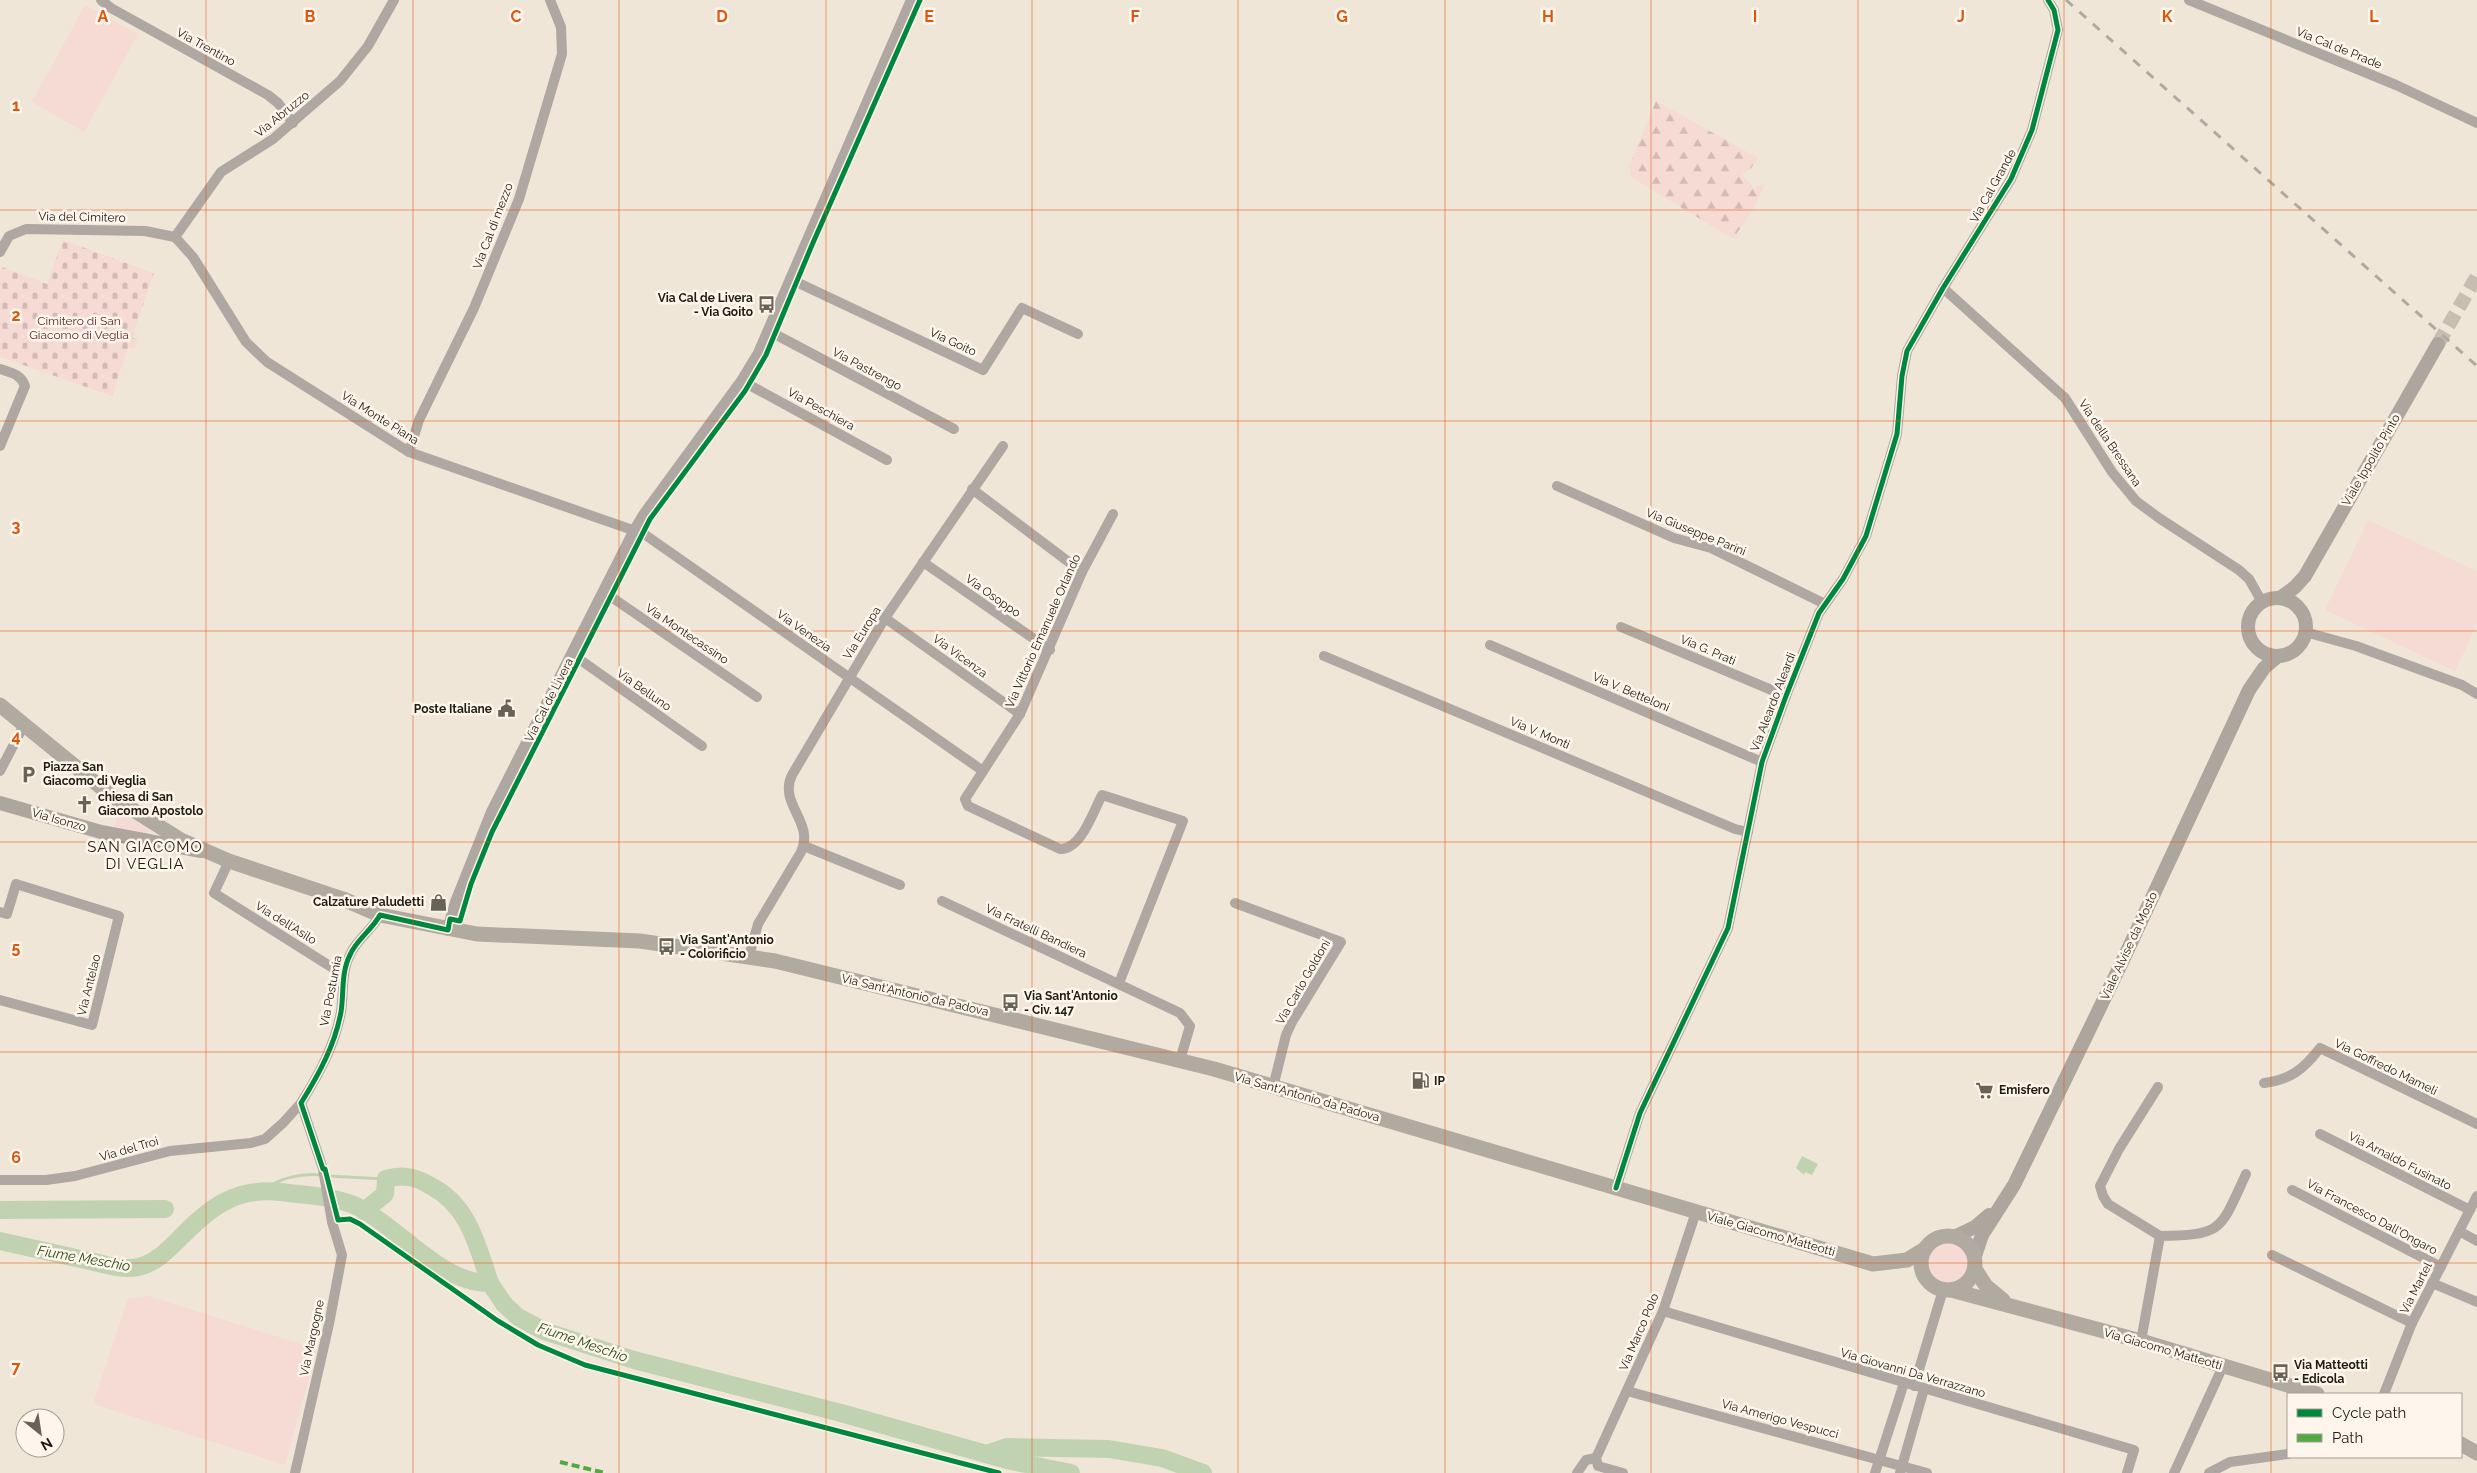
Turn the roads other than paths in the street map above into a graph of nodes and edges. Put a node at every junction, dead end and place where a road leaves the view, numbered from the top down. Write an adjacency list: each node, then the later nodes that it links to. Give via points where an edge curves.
1 (101, 0): 7 (street, Via Trentino, via 268,95)
2 (394, 0): 7 (street, Via Abruzzo, via 368,46 348,73)
3 (550, 0): 21 (street, Via Cal di mezzo, via 561,28 562,54 519,199 474,308 419,420)
4 (912, 0): 11 (street, Via Cal de Livera)
5 (2048, 0): 12 (street, Via Cal Grande, via 2054,10 2058,30 2032,130 2011,179)
6 (2189, 0): 8 (street, Via Cal de Prade, via 2405,88)
7 (293, 123): 9 (street, Via Abruzzo, via 221,172)
8 (2477, 123)
9 (175, 237): 10 (street, Via del Cimitero, via 145,231 26,229 9,236); 21 (street, Via Monte Piana, via 193,257 246,342 267,362)
10 (0, 252)
11 (790, 279): 13 (street, Via Cal de Livera); 14 (street, Via Goito, via 983,370 1022,308)
12 (1943, 288): 32 (street, Via della Bressana, via 2065,398 2127,492 2159,518 2239,570 2249,579); 33 (street, Via Aleardo Aleardi, via 1907,352 1897,434 1866,536 1843,580)
13 (769, 332): 17 (street, Via Cal de Livera); 18 (street, Via Pastrengo)
14 (1078, 334)
15 (2438, 344): 29 (main road, Viale Ippolito Pinto)
16 (0, 369): 19 (street, via 18,375 25,386)
17 (742, 381): 22 (street, Via Peschiera); 26 (street, Via Cal de Livera)
18 (954, 428)
19 (0, 446)
20 (1003, 446): 24 (street, Via Europa)
21 (409, 452): 26 (street, Via Monte Piana)
22 (887, 460)
23 (1556, 486): 33 (street, Via Giuseppe Parini, via 1674,538 1711,548)
24 (972, 489): 27 (street, Via Europa); 28 (street)
25 (1113, 514): 28 (street, Via Vittorio Emanuele Orlando)
26 (635, 530): 30 (street, Via Cal de Livera); 44 (street, Via Venezia)
27 (923, 562): 35 (street, Via Europa); 40 (street, Via Osoppo)
28 (1082, 572): 40 (street, Via Vittorio Emanuele Orlando)
29 (2304, 576): 31 (main road, Viale Ippolito Pinto); 34 (main road, Viale Ippolito Pinto)
30 (604, 592): 41 (street, Via Cal de Livera); 48 (street, Via Montecassino)
31 (2280, 598): 32 (main road); 34 (main road)
32 (2262, 602): 39 (main road, via 2250,615 2248,624 2248,634)
33 (1825, 604): 47 (street, Via Aleardo Aleardi)
34 (2299, 608): 37 (main road, via 2306,622)
35 (885, 618): 44 (street, Via Europa); 50 (street, Via Vicenza)
36 (1622, 627): 47 (street, Via G. Prati)
37 (2306, 632): 43 (main road, via 2296,649); 46 (street, via 2356,646 2462,685)
38 (1490, 645): 53 (street, Via V. Betteloni)
39 (2255, 646): 43 (main road); 45 (main road, Viale Alvise da Mosto)
40 (1050, 650): 50 (street, Via Vittorio Emanuele Orlando)
41 (572, 654): 52 (street, Via Belluno); 66 (street, Via Cal de Livera, via 492,812)
42 (1324, 656): 57 (street, Via V. Monti)
43 (2278, 656): 45 (main road, Viale Alvise da Mosto, via 2264,668)
44 (849, 677): 55 (street, Via Venezia); 58 (street, Via Europa, via 788,782 788,795 805,835)
45 (2249, 690): 84 (main road, Viale Alvise da Mosto, via 2123,960)
46 (2477, 694)
47 (1786, 696): 53 (street, Via Aleardo Aleardi)
48 (756, 697)
49 (0, 706): 51 (main road, Via Sant'Antonio da Padova)
50 (1020, 714): 55 (street, Via Vittorio Emanuele Orlando)
51 (24, 725): 54 (street); 59 (main road, Via Sant'Antonio da Padova, via 129,808)
52 (702, 746)
53 (1762, 762): 57 (street, Via Aleardo Aleardi)
54 (0, 771)
55 (983, 771): 69 (street, Via Vittorio Emanuele Orlando, via 968,792 965,800 968,806 1060,849 1077,843 1102,795 1183,821)
56 (0, 803): 59 (main road, Via Isonzo, via 101,832)
57 (1748, 832): 81 (street, Via Aleardo Aleardi, via 1725,936 1640,1113)
58 (804, 846): 61 (street); 67 (street, via 758,924)
59 (207, 852): 60 (main road, Via Sant'Antonio da Padova)
60 (229, 861): 65 (main road, Via Sant'Antonio da Padova, via 343,898); 68 (street, Via dell'Asilo, via 214,893)
61 (900, 885)
62 (942, 901): 69 (street, Via Fratelli Bandiera)
63 (1235, 903): 73 (street, Via Carlo Goldoni, via 1341,942 1286,1034)
64 (0, 912): 70 (street, Via Antelao, via 7,914 16,884 118,916 92,1025)
65 (380, 915): 66 (main road, Via Sant'Antonio da Padova); 68 (street, Via Postumia, via 350,953)
66 (448, 930): 67 (main road, Via Sant'Antonio da Padova, via 501,936 640,941)
67 (749, 956): 71 (main road, Via Sant'Antonio da Padova)
68 (344, 974): 75 (street, Via Postumia, via 336,1035 325,1062)
69 (1119, 983): 71 (street, Via Fratelli Bandiera, via 1185,1016 1190,1026)
70 (0, 1000)
71 (1180, 1060): 73 (main road, Via Sant'Antonio da Padova)
72 (2264, 1083): 76 (street, Via Goffredo Mameli, via 2280,1081 2295,1074 2320,1048)
73 (1273, 1087): 81 (main road, Via Sant'Antonio da Padova)
74 (2158, 1087): 89 (street, via 2100,1186 2108,1204)
75 (301, 1102): 78 (street, Via Postumia, via 284,1123); 114 (street, Via Margogne, via 324,1173 332,1222 342,1254)
76 (2477, 1124)
77 (2320, 1134): 85 (street, Via Arnaldo Fusinato)
78 (265, 1138): 80 (street, Via del Troi, via 251,1143 170,1150 75,1176)
79 (2246, 1174): 89 (street, via 2226,1217 2217,1226 2197,1235)
80 (0, 1180)
81 (1616, 1188): 86 (main road, Viale Giacomo Matteotti)
82 (2292, 1190): 95 (street, Via Francesco Dall'Ongaro)
83 (2477, 1196): 85 (street, Via Martel)
84 (2005, 1198): 88 (main road, Viale Alvise da Mosto, via 1974,1228); 93 (main road, Viale Alvise da Mosto, via 1982,1235)
85 (2470, 1210): 87 (street, Via Martel)
86 (1696, 1212): 94 (main road, Viale Giacomo Matteotti); 101 (street, Via Marco Polo)
87 (2459, 1231): 90 (street); 95 (street, Via Martel)
88 (1956, 1236): 91 (main road, via 1940,1236); 93 (main road, via 1968,1243)
89 (2160, 1236): 103 (street)
90 (2477, 1241)
91 (1925, 1249): 94 (main road, Viale Giacomo Matteotti, via 1907,1260); 96 (main road, via 1921,1263)
92 (2272, 1255): 102 (street)
93 (1975, 1262): 98 (main road, via 1966,1284); 100 (main road, Via Giacomo Matteotti, via 1986,1286)
94 (1877, 1264): 96 (main road, via 1915,1272)
95 (2441, 1267): 97 (street, Via Martel)
96 (1926, 1279): 98 (main road)
97 (2432, 1283): 99 (street); 102 (street, Via Martel)
98 (1947, 1290): 100 (main road, Via Giacomo Matteotti); 106 (street)
99 (2477, 1302)
100 (2008, 1304): 103 (main road, Via Giacomo Matteotti)
101 (1663, 1311): 105 (street, Via Giovanni Da Verrazzano); 107 (street, Via Marco Polo)
102 (2412, 1323): 109 (street, Via Martel)
103 (2141, 1341): 104 (main road, Via Giacomo Matteotti)
104 (2223, 1366): 108 (main road, Via Giacomo Matteotti); 120 (street)
105 (1904, 1383): 106 (street, Via Giovanni Da Verrazzano); 111 (street)
106 (1919, 1388): 113 (street); 119 (street, Via Giovanni Da Verrazzano, via 2134,1450)
107 (1627, 1391): 111 (street, Via Amerigo Vespucci); 112 (street, Via Marco Polo)
108 (2314, 1393)
109 (2384, 1393)
110 (2287, 1454): 121 (street, via 2230,1462)
111 (1879, 1459): 113 (street, Via Amerigo Vespucci); 117 (street)
112 (1597, 1462): 115 (street, Via Marco Polo, via 1586,1460); 116 (street)
113 (1901, 1469): 118 (street, Via Amerigo Vespucci)
114 (295, 1473)
115 (1577, 1473)
116 (1623, 1473)
117 (1875, 1473)
118 (1927, 1473)
119 (2127, 1473)
120 (2174, 1473)
121 (2209, 1473)

